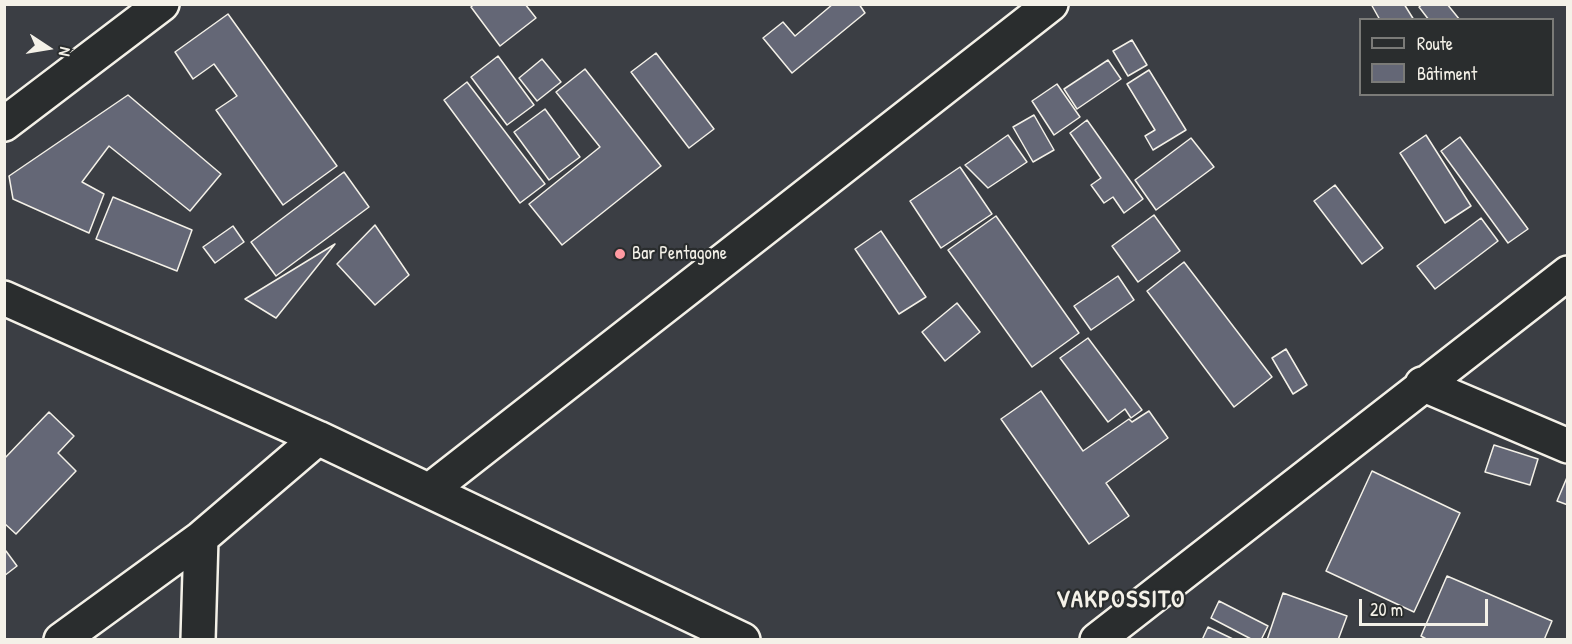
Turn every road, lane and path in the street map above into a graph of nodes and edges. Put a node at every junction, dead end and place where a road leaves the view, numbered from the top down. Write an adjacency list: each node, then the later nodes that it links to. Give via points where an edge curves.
1 (162, 4): 3 (street)
2 (1051, 4): 9 (street)
3 (4, 124)
4 (1568, 273): 6 (street)
5 (4, 298): 7 (street)
6 (1422, 384): 8 (street); 14 (street)
7 (318, 438): 9 (street); 10 (street)
8 (1568, 446)
9 (429, 490): 11 (street)
10 (201, 538): 12 (street); 13 (street)
11 (737, 638)
12 (61, 639)
13 (198, 639)
14 (1097, 639)

